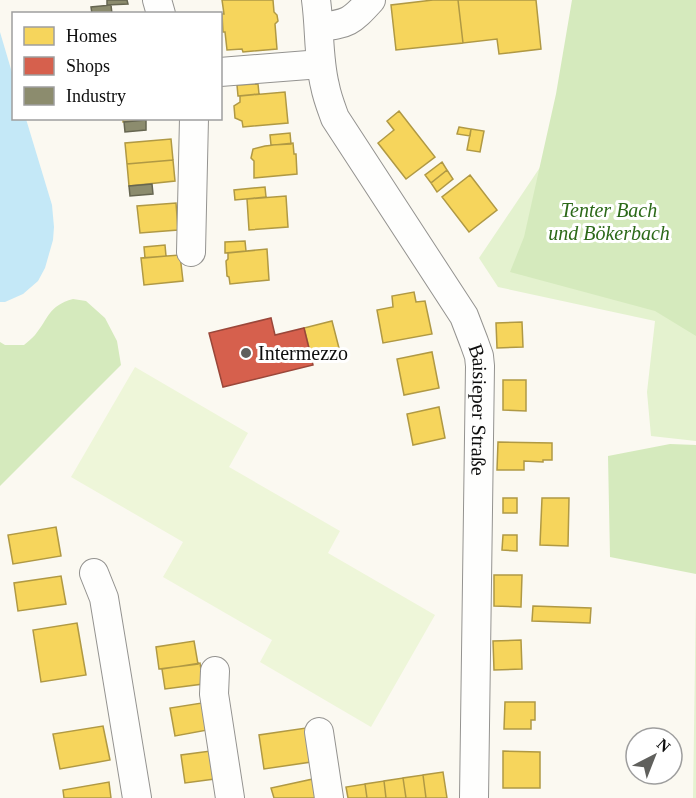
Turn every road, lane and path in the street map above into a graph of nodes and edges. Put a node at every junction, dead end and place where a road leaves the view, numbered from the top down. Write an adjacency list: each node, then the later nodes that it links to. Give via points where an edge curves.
1 (371, 0): 2 (street, via 351,20 340,25)
2 (318, 13): 3 (street, Baisieper Straße)
3 (321, 64): 4 (street); 13 (street, Baisieper Straße, via 335,118 464,316 478,356)
4 (222, 72)
5 (194, 120): 6 (street)
6 (191, 252)
7 (94, 573): 10 (street, via 104,598)
8 (215, 671): 11 (street, via 214,694)
9 (319, 732): 12 (street)
10 (137, 798)
11 (230, 798)
12 (329, 798)
13 (474, 798)

